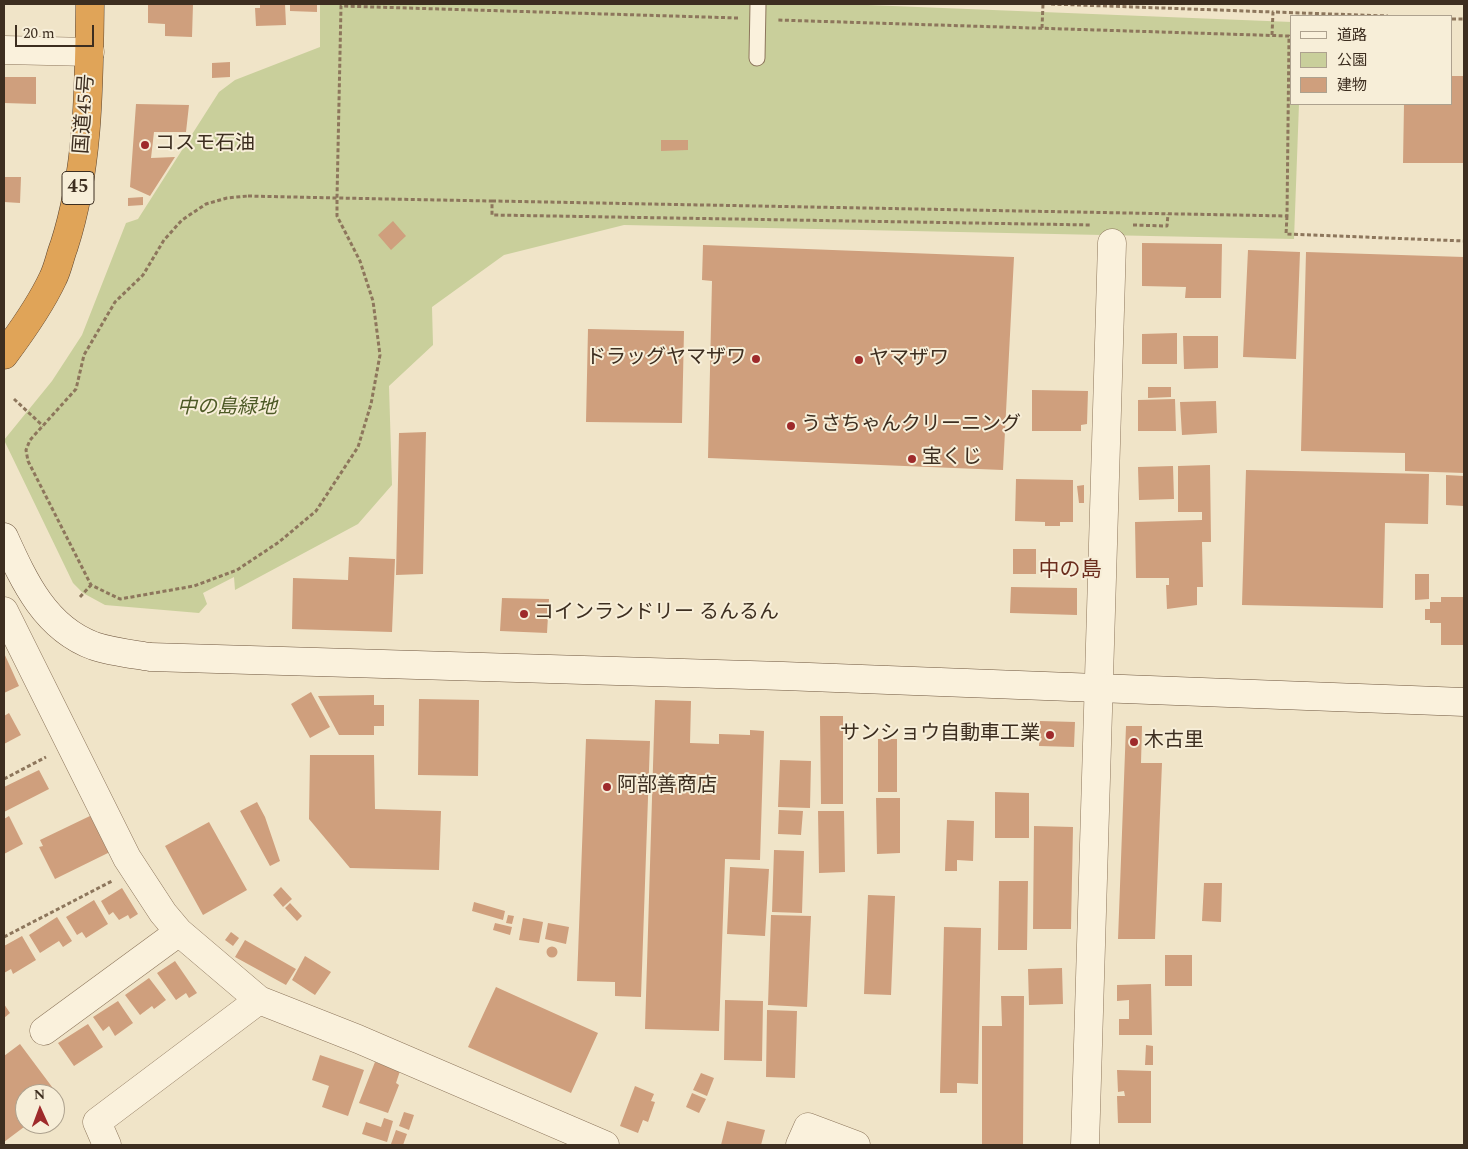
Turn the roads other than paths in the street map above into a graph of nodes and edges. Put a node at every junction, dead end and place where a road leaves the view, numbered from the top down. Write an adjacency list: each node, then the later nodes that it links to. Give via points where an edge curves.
1 (90, 4): 4 (highway, 国道45号 / 45)
2 (758, 11): 5 (lane)
3 (4, 50): 4 (street)
4 (90, 52): 7 (highway, 国道45号 / 45, via 82,163 73,218 54,277 26,327)
5 (757, 58)
6 (1112, 243): 10 (street)
7 (4, 355)
8 (4, 537): 10 (street, via 26,585 44,611 70,633 93,646 150,657)
9 (4, 611): 12 (street, via 135,870)
10 (1099, 688): 11 (street); 19 (street)
11 (1464, 702)
12 (179, 932): 13 (street); 14 (street)
13 (259, 1000): 15 (street, via 97,1122); 16 (street)
14 (44, 1031)
15 (107, 1145)
16 (605, 1145)
17 (800, 1145): 18 (street, via 808,1127)
18 (856, 1145)
19 (1085, 1145)

